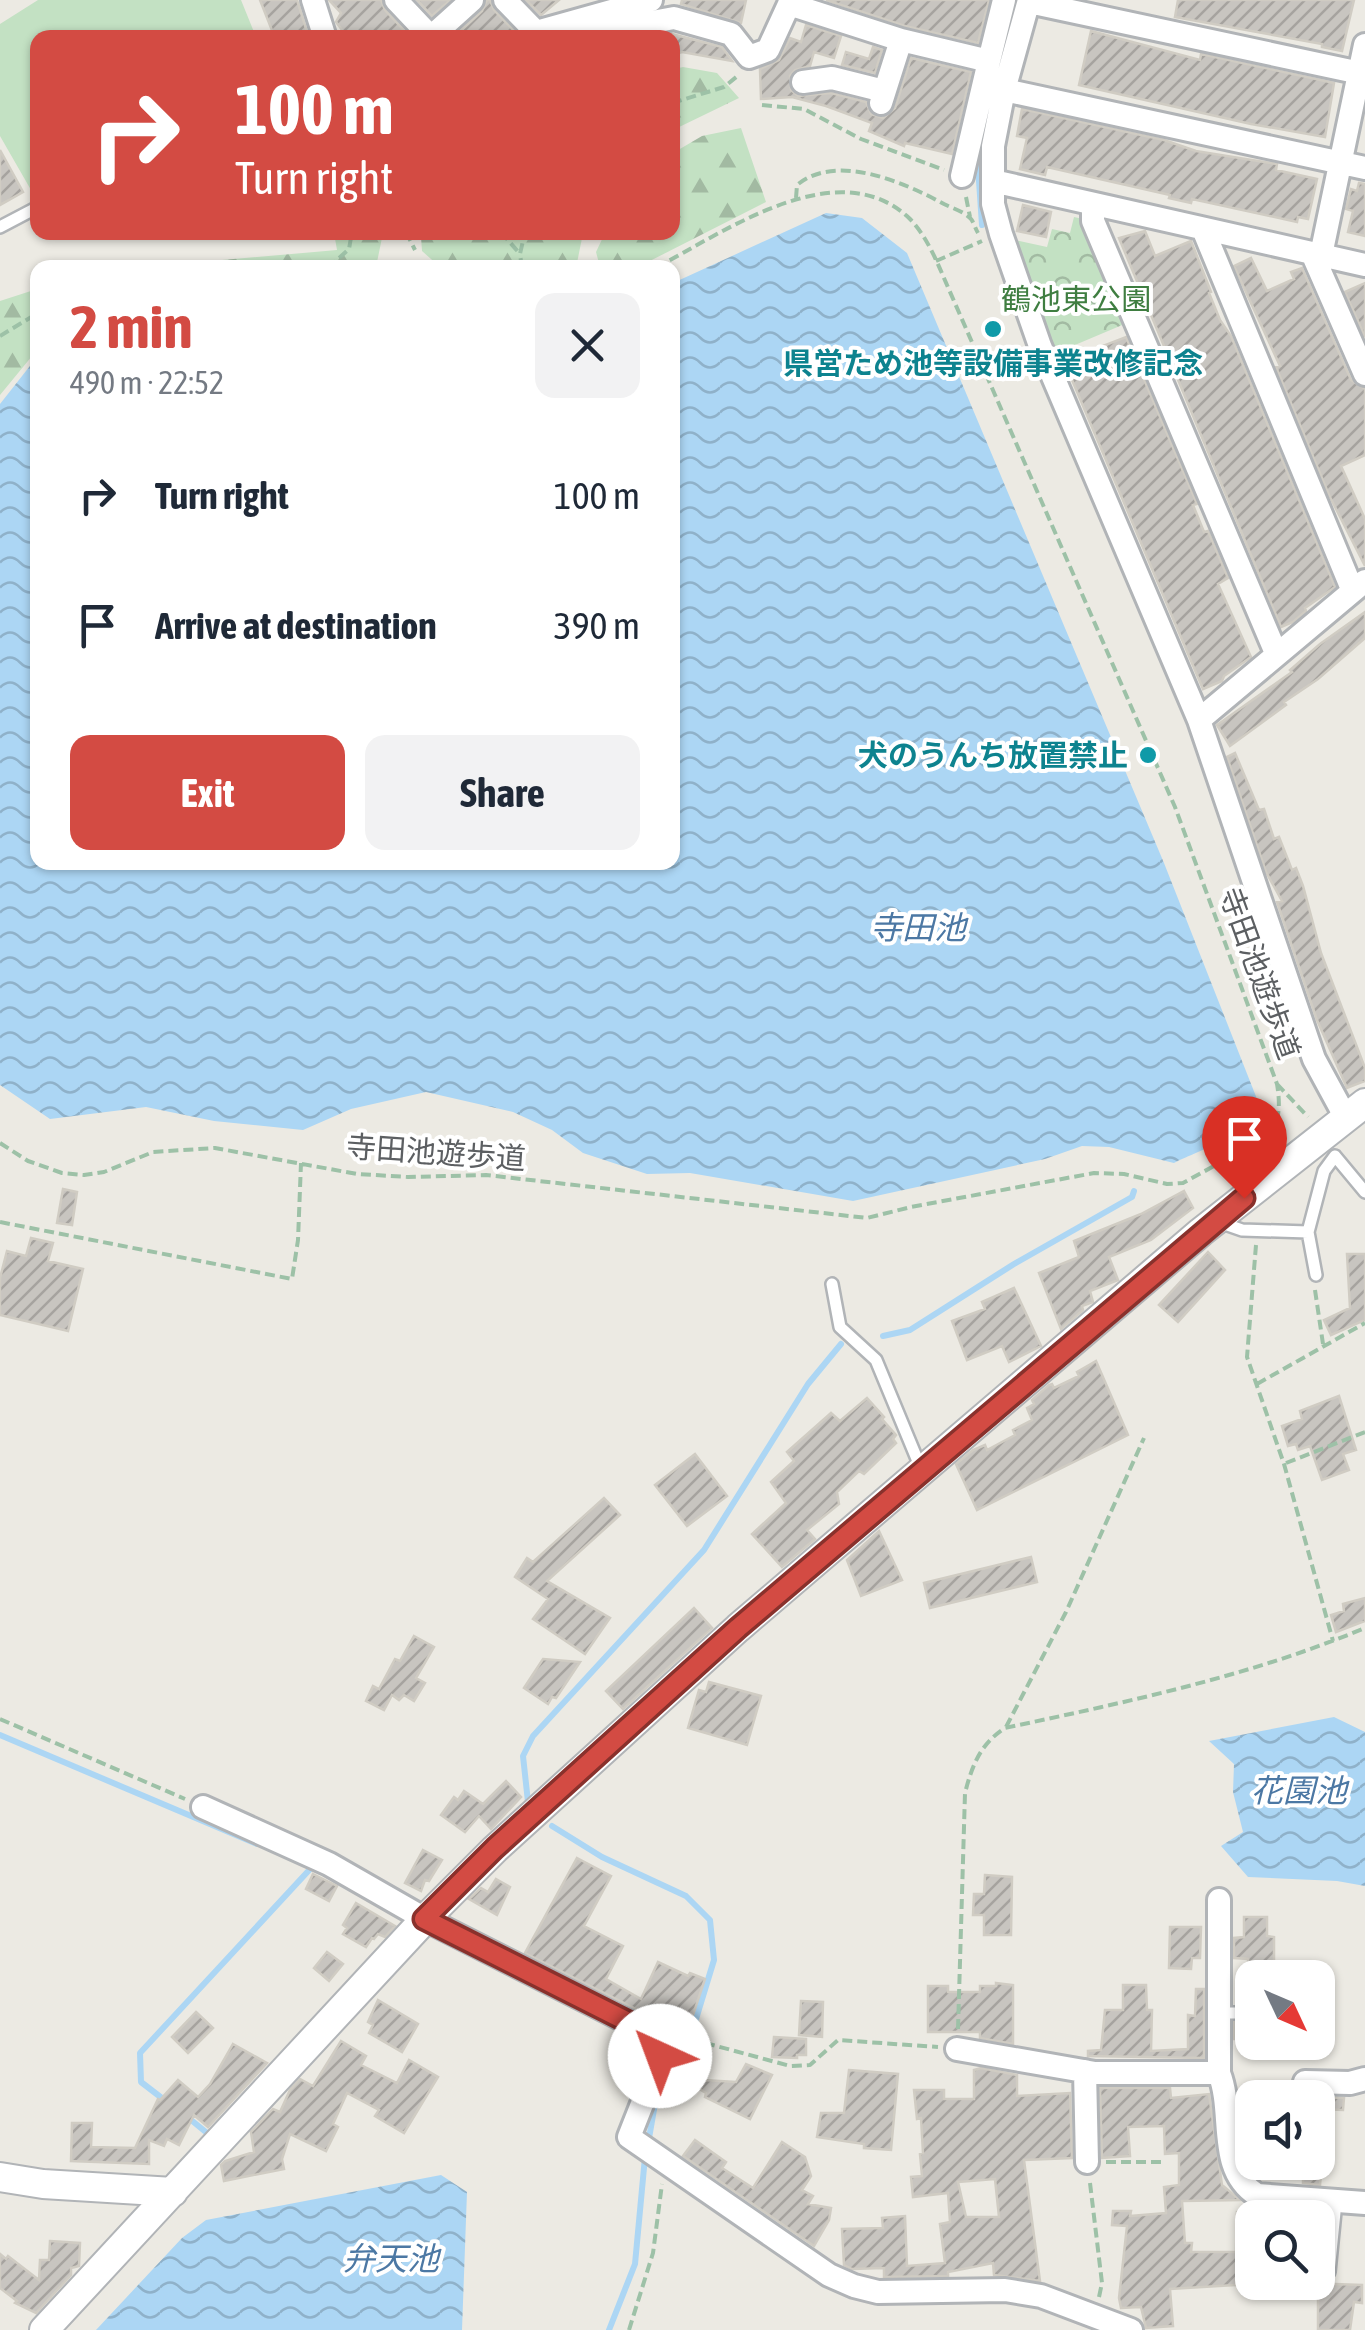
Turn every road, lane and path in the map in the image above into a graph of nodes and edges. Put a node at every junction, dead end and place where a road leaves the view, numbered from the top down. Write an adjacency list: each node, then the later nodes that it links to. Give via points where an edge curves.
1 (313, 0): 9 (street)
2 (396, 0): 10 (street)
3 (472, 0): 11 (street)
4 (505, 0): 12 (street)
5 (1004, 0): 18 (street)
6 (644, 1): 13 (street)
7 (1029, 1): 19 (street); 21 (street)
8 (790, 2): 15 (street); 17 (street, via 768,50)
9 (323, 30)
10 (424, 30)
11 (438, 30)
12 (532, 30)
13 (553, 30)
14 (609, 30): 17 (street, via 674,18 731,34)
15 (901, 40): 18 (street); 20 (street, via 883,97 832,78)
16 (1365, 45): 19 (street)
17 (749, 57): 22 (path, via 737,78)
18 (988, 61): 26 (street)
19 (1362, 74): 24 (street)
20 (803, 82)
21 (1004, 90): 24 (street); 27 (street)
22 (680, 100)
23 (762, 105): 26 (path, via 795,106 861,139)
24 (1340, 163): 25 (street); 40 (street)
25 (1365, 168)
26 (962, 171)
27 (993, 181): 29 (street); 33 (street)
28 (796, 198): 33 (path, via 803,180 860,173 913,187 970,217); 43 (path, 寺田池遊歩道); 44 (path, 寺田池遊歩道, via 837,190 892,205 911,220)
29 (1093, 205): 32 (street); 50 (street, via 1093,221)
30 (30, 211): 31 (lane)
31 (0, 227)
32 (1203, 228): 40 (street); 49 (street)
33 (991, 238): 44 (path); 51 (street)
34 (350, 240): 41 (path)
35 (410, 240): 38 (path)
36 (508, 240): 39 (path)
37 (523, 240): 39 (path)
38 (415, 250)
39 (520, 254): 42 (path)
40 (1317, 254): 45 (street); 48 (street)
41 (336, 260)
42 (521, 260)
43 (671, 260)
44 (936, 261): 54 (path, 寺田池遊歩道, via 1175,808 1277,1084 1275,1130 1183,1183 1094,1173 867,1218 486,1175 356,1174)
45 (1365, 265)
46 (30, 318): 47 (path)
47 (0, 336)
48 (1365, 374)
49 (1359, 585): 50 (street)
50 (1276, 654): 51 (street)
51 (1199, 720): 52 (street, via 1314,1059)
52 (1356, 1111): 56 (street)
53 (0, 1142): 54 (path, 寺田池遊歩道, via 28,1161 84,1175 153,1152 215,1148)
54 (301, 1162): 57 (path, via 292,1280)
55 (1365, 1192): 59 (lane, via 1335,1156 1324,1171)
56 (1216, 1221): 58 (lane); 68 (street)
57 (0, 1222)
58 (1257, 1231): 59 (lane); 64 (path, via 1247,1345)
59 (1308, 1232): 60 (lane)
60 (1316, 1275): 63 (path)
61 (832, 1284): 68 (lane, via 840,1326 876,1360)
62 (1365, 1323): 63 (path)
63 (1323, 1344): 64 (path)
64 (1257, 1384): 67 (path)
65 (1365, 1432): 67 (path)
66 (1144, 1438): 72 (path)
67 (1284, 1464): 70 (path)
68 (922, 1471): 75 (street, via 710,1654)
69 (1365, 1628): 70 (path)
70 (1332, 1642): 72 (path, via 1230,1675)
71 (0, 1719): 73 (path)
72 (1005, 1728): 79 (path, via 973,1760 964,1793)
73 (203, 1807): 75 (street, via 330,1864)
74 (1219, 1900): 76 (street)
75 (424, 1919): 84 (street, via 654,2035 660,2056 630,2136); 88 (street)
76 (1218, 2013): 77 (lane); 81 (street)
77 (1235, 2014)
78 (677, 2035): 79 (path, via 790,2066 810,2065 838,2040)
79 (958, 2049): 80 (street)
80 (1085, 2071): 81 (street); 85 (street)
81 (1219, 2073): 89 (street, via 1233,2170 1242,2186 1256,2195)
82 (1365, 2079): 83 (street)
83 (1335, 2083)
84 (665, 2162): 92 (street, via 854,2286 878,2292 1005,2290); 94 (path, via 653,2253)
85 (1087, 2162): 86 (path); 92 (path, via 1102,2284)
86 (1161, 2162)
87 (0, 2177): 88 (street)
88 (173, 2192): 93 (street)
89 (1336, 2202): 90 (street); 91 (lane)
90 (1365, 2204)
91 (1335, 2214)
92 (1096, 2317): 95 (street)
93 (44, 2330)
94 (629, 2330)
95 (1130, 2330)

